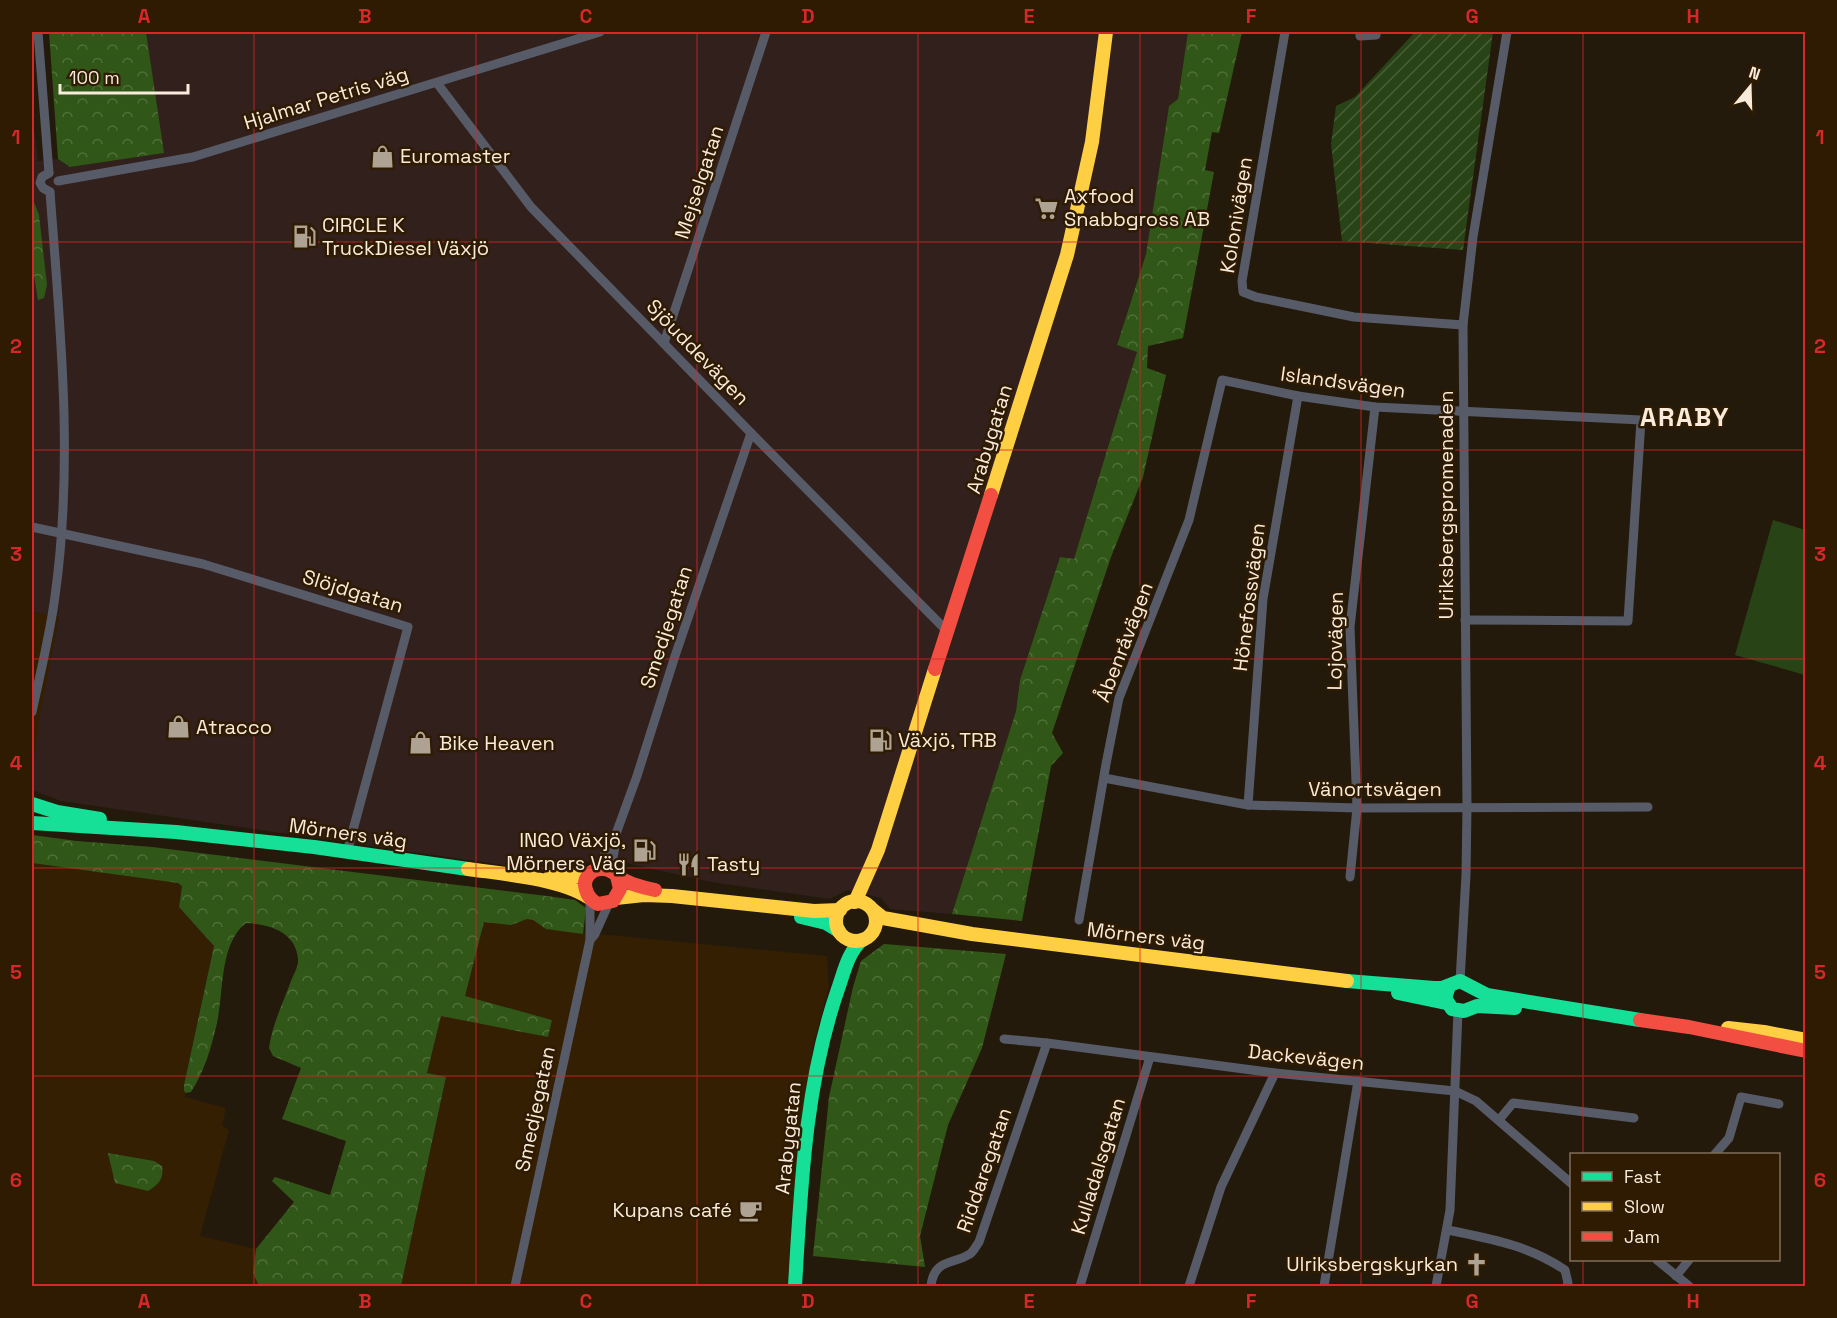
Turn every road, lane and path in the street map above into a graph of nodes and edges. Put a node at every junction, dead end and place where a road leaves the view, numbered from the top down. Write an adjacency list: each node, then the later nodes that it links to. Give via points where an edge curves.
1 (38, 32): 10 (street)
2 (600, 32): 9 (street, Hjalmar Petris väg)
3 (766, 32): 15 (street, Mejselgatan)
4 (1106, 32): 24 (main road, Arabygatan, via 1092,142 1067,255)
5 (1285, 32): 14 (street, Kolonivägen, via 1243,292 1354,317)
6 (1360, 32): 7 (street, via 1360,36)
7 (1376, 32)
8 (1507, 32): 14 (street, Ulriksbergspromenaden, via 1473,237)
9 (437, 83): 11 (street, Hjalmar Petris väg, via 193,157); 15 (street, Sjöuddevägen, via 531,207)
10 (49, 174): 11 (street); 12 (street)
11 (58, 181): 13 (street, via 57,188)
12 (36, 184): 13 (street)
13 (50, 192): 22 (street, via 66,447)
14 (1463, 325): 19 (street, Ulriksbergspromenaden)
15 (664, 343): 20 (street, Sjöuddevägen)
16 (1222, 380): 17 (street, Islandsvägen); 27 (street, Åbenråvägen, via 1189,520 1119,698)
17 (1298, 396): 18 (street, Islandsvägen); 29 (street, Hönefossvägen, via 1263,599)
18 (1375, 407): 19 (street, Islandsvägen); 32 (street, Lojovägen, via 1350,627)
19 (1463, 412): 23 (street, Ulriksbergspromenaden); 23 (street, Islandsvägen, via 1641,420 1628,621)
20 (751, 434): 24 (street, Sjöuddevägen); 34 (street, Smedjegatan)
21 (32, 527): 22 (street)
22 (62, 533): 25 (street, via 55,597); 37 (street, Slöjdgatan, via 203,564 408,627)
23 (1464, 620): 30 (street, Ulriksbergspromenaden)
24 (948, 632): 36 (main road, Arabygatan)
25 (34, 689): 26 (street)
26 (32, 712)
27 (1104, 778): 29 (street, Vänortsvägen); 49 (street, Åbenråvägen)
28 (32, 804): 35 (main road, Mörners väg, via 57,812)
29 (1248, 805): 32 (street, Vänortsvägen)
30 (1467, 807): 31 (street, Vänortsvägen); 32 (street, Vänortsvägen); 55 (street, Ulriksbergspromenaden, via 1466,875)
31 (1648, 807)
32 (1357, 808): 41 (street, Lojovägen)
33 (32, 823): 35 (main road, Mörners väg)
34 (617, 831): 38 (street, Smedjegatan); 39 (street, Smedjegatan)
35 (176, 832): 37 (main road, Mörners väg)
36 (878, 850): 45 (main road, Arabygatan); 47 (main road, Arabygatan)
37 (346, 852): 40 (main road, Mörners väg)
38 (593, 872): 39 (main road, via 606,869); 40 (main road, Mörners väg, via 566,878); 43 (main road, via 585,884)
39 (616, 874): 42 (main road, via 633,885); 44 (main road, via 620,888)
40 (515, 876): 43 (main road, Mörners väg, via 575,889)
41 (1350, 877)
42 (681, 897): 44 (main road, via 638,896); 46 (main road)
43 (589, 898): 44 (main road, via 598,904); 53 (street, Smedjegatan)
44 (612, 901): 53 (street, Smedjegatan)
45 (855, 902): 47 (main road); 48 (main road)
46 (740, 905): 48 (main road); 50 (main road, via 825,922)
47 (871, 909): 51 (main road, Mörners väg, via 883,918); 52 (main road, via 876,924)
48 (840, 910): 50 (main road)
49 (1079, 920)
50 (840, 933): 52 (main road, via 850,940); 57 (main road, Arabygatan, via 843,948)
51 (972, 934): 52 (main road, Mörners väg, via 884,929); 54 (main road, Mörners väg)
52 (868, 936): 57 (main road, Arabygatan, via 857,944)
53 (590, 940): 79 (street, Smedjegatan)
54 (1315, 978): 55 (main road, Mörners väg, via 1434,988); 58 (main road, Mörners väg)
55 (1454, 984): 56 (main road, via 1466,983); 58 (main road, via 1444,994)
56 (1472, 989): 59 (main road, via 1474,998); 60 (main road)
57 (834, 996): 80 (main road, Arabygatan, via 818,1051 804,1143)
58 (1446, 1003): 59 (main road, via 1452,1009)
59 (1464, 1010): 60 (main road, via 1486,1006); 69 (street)
60 (1601, 1016): 61 (main road)
61 (1689, 1027): 63 (main road, via 1739,1029); 65 (main road)
62 (1004, 1039): 64 (street, Dackevägen)
63 (1806, 1040)
64 (1047, 1043): 66 (street, Dackevägen); 81 (street, Riddaregatan, via 979,1242 972,1253 940,1265)
65 (1806, 1051)
66 (1150, 1057): 67 (street, Dackevägen); 82 (street, Kulladalsgatan)
67 (1275, 1073): 68 (street, Dackevägen); 83 (street, via 1221,1187)
68 (1358, 1081): 69 (street, Dackevägen); 84 (street)
69 (1455, 1091): 72 (street, Dackevägen, via 1476,1101); 75 (street)
70 (1779, 1104): 73 (street, via 1741,1097 1729,1138)
71 (1635, 1118): 72 (street, via 1513,1103)
72 (1499, 1120): 74 (street, Dackevägen)
73 (1717, 1153)
74 (1570, 1182)
75 (1448, 1230): 85 (street); 86 (street, via 1535,1252 1565,1270)
76 (1658, 1261): 78 (street)
77 (1688, 1261): 78 (street)
78 (1676, 1276): 87 (street)
79 (515, 1287)
80 (795, 1287)
81 (931, 1287)
82 (1080, 1287)
83 (1189, 1287)
84 (1324, 1287)
85 (1436, 1287)
86 (1567, 1287)
87 (1689, 1287)

